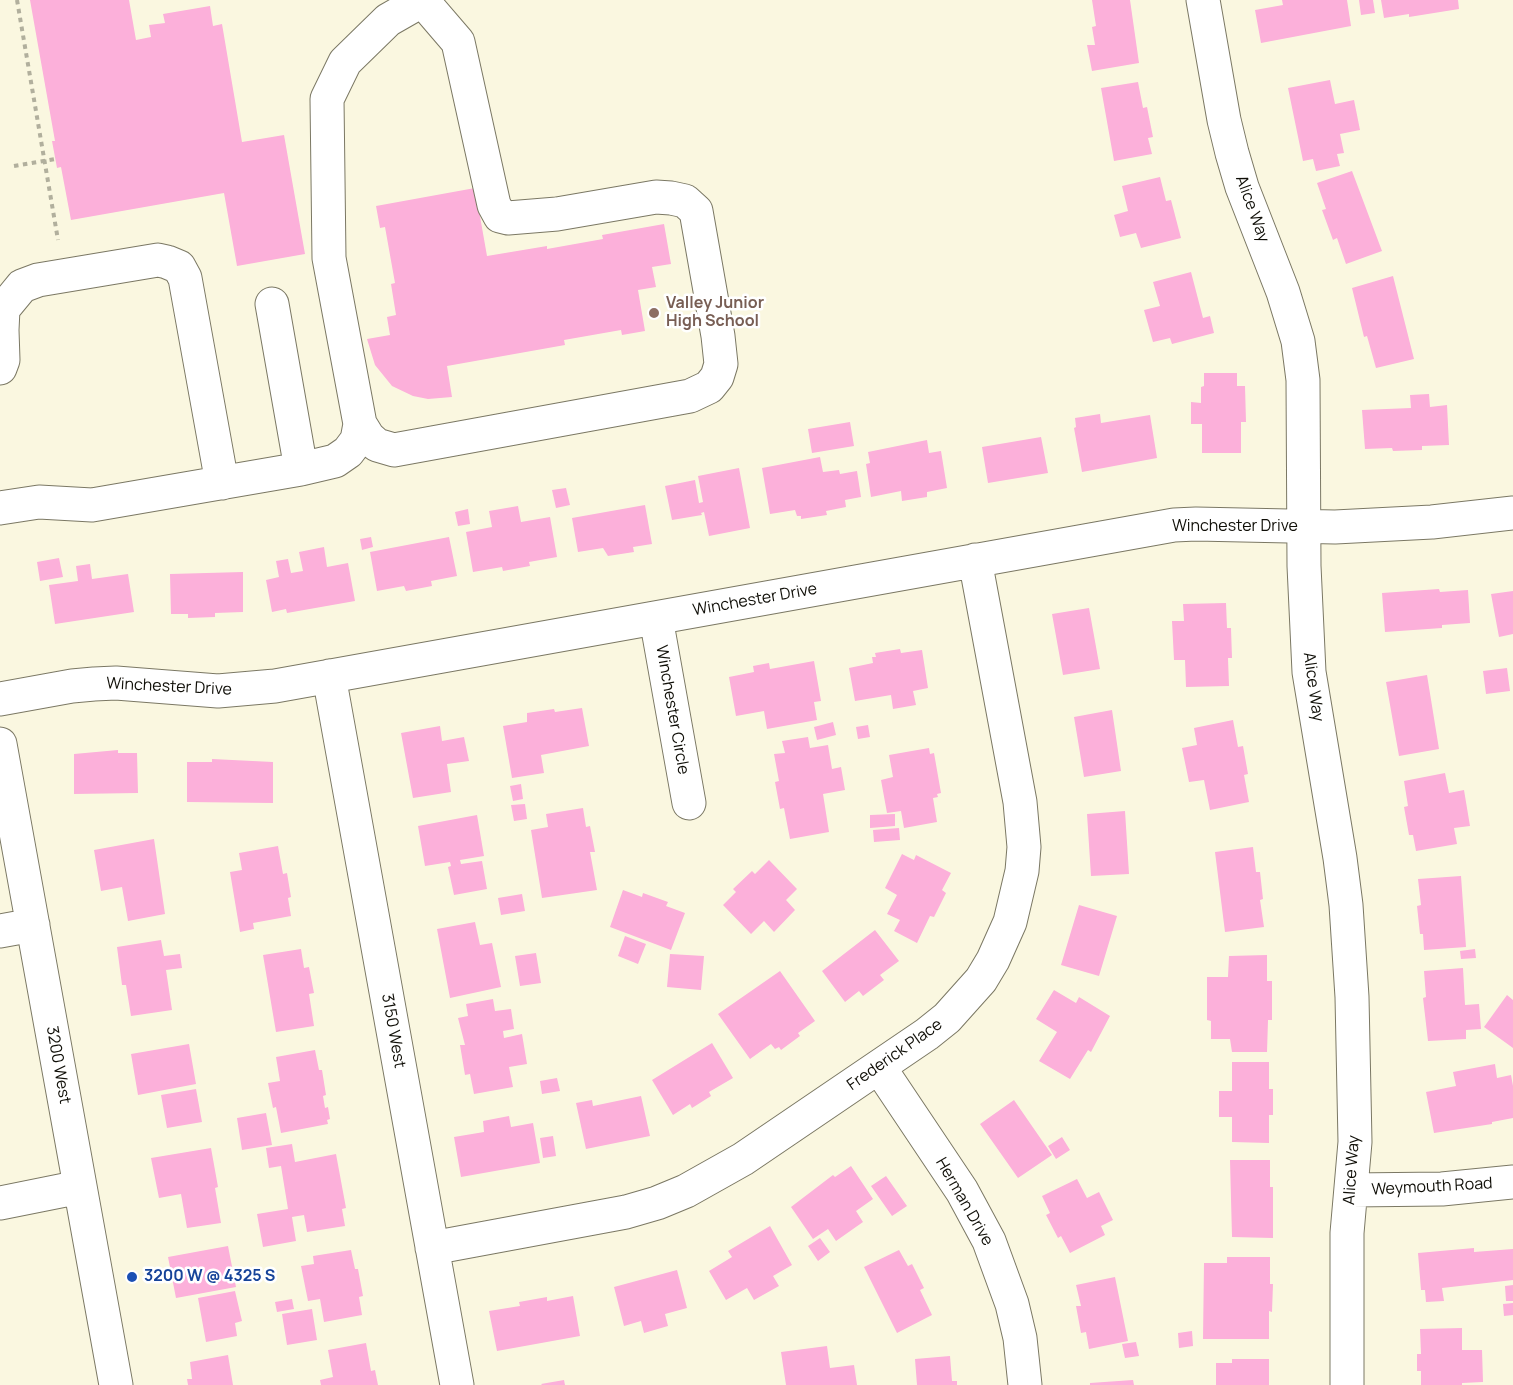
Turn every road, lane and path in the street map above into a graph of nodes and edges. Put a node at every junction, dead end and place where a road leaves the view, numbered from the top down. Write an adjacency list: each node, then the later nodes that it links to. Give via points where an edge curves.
1 (17, 0): 5 (path)
2 (422, 0): 10 (street, via 388,20 345,62 327,99 329,258); 10 (street, via 458,42 494,205 500,216 556,214 656,197 685,201 696,211 721,364 709,387 690,396 394,450 377,445)
3 (1203, 0): 15 (street, Alice Way, via 1232,153 1283,292 1301,359 1305,400)
4 (55, 159): 5 (path)
5 (44, 160): 6 (path); 7 (path)
6 (14, 166)
7 (58, 240)
8 (272, 304): 11 (street)
9 (0, 368): 12 (street, via 3,309 22,286 158,260 179,267 185,278)
10 (360, 424): 11 (street, via 357,440 348,452 335,461)
11 (302, 469): 12 (street)
12 (222, 483): 13 (street, via 92,505 39,502)
13 (0, 508)
14 (1513, 513): 15 (street, Winchester Drive, via 1393,525)
15 (1304, 527): 16 (street, Winchester Drive, via 1174,525); 27 (street, Alice Way, via 1309,672 1340,858 1350,948 1354,1142)
16 (975, 561): 17 (street, Winchester Drive); 24 (street, Frederick Place, via 1021,813 1024,847 1020,880 1010,922 981,980 947,1018)
17 (656, 618): 18 (street, Winchester Drive); 21 (street, Winchester Circle)
18 (329, 676): 19 (street, Winchester Drive, via 218,691 94,684); 29 (street, 3150 West)
19 (0, 699)
20 (0, 744): 22 (street, 3200 West)
21 (689, 802)
22 (33, 925): 23 (street); 26 (street, 3200 West)
23 (0, 931)
24 (879, 1067): 29 (street, Frederick Place, via 743,1159 657,1203 594,1219); 32 (street, Herman Drive, via 962,1191 989,1241 1012,1304)
25 (1513, 1182): 27 (street, Weymouth Road, via 1442,1189)
26 (80, 1187): 28 (street); 30 (street, 3200 West)
27 (1351, 1190): 33 (street, Alice Way, via 1347,1233)
28 (0, 1203)
29 (432, 1248): 31 (street, 3150 West)
30 (116, 1385)
31 (457, 1385)
32 (1025, 1385)
33 (1347, 1385)

